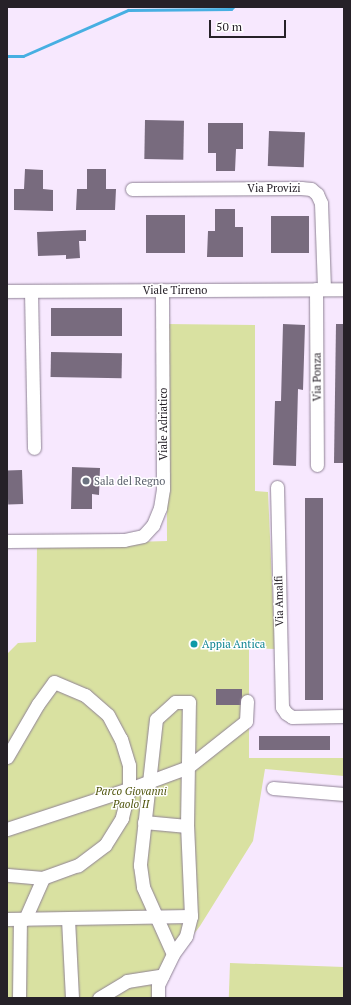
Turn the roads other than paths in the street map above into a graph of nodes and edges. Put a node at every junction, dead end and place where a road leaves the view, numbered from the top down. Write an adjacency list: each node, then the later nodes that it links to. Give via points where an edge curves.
1 (132, 189): 2 (street, Via Provizi, via 311,189 321,203)
2 (320, 289): 3 (street, Viale Tirreno); 4 (street, Viale Tirreno); 8 (street, Via Ponza)
3 (344, 289)
4 (162, 290): 5 (street, Viale Tirreno); 10 (street, Viale Adriatico, via 163,489 160,508 153,525 143,536 128,540)
5 (31, 291): 6 (street, Viale Tirreno); 7 (street)
6 (7, 292)
7 (34, 448)
8 (317, 465)
9 (277, 487): 12 (street, Via Amalfi, via 282,703 286,713 295,717)
10 (7, 541)
11 (247, 701): 14 (street, via 246,721)
12 (344, 716)
13 (7, 758): 17 (street, via 38,704 54,682 85,695 108,716 121,739 130,765)
14 (188, 766): 15 (street); 15 (street, via 189,702 175,702 156,719); 20 (street)
15 (149, 782): 17 (street); 19 (street)
16 (272, 788): 18 (street)
17 (129, 789): 21 (street); 23 (street, via 122,818 106,845 78,865)
18 (344, 794)
19 (144, 822): 20 (street); 25 (street, via 140,865 143,887)
20 (187, 826): 24 (street)
21 (7, 829)
22 (7, 875): 23 (street)
23 (43, 878): 26 (street)
24 (191, 916): 25 (street); 28 (street, via 186,936)
25 (158, 917): 27 (street); 28 (street)
26 (17, 919): 27 (street); 30 (street)
27 (68, 919): 31 (street)
28 (173, 954): 29 (street)
29 (163, 975): 32 (street, via 127,980); 33 (street, via 158,986)
30 (19, 998)
31 (72, 998)
32 (99, 998)
33 (158, 998)

